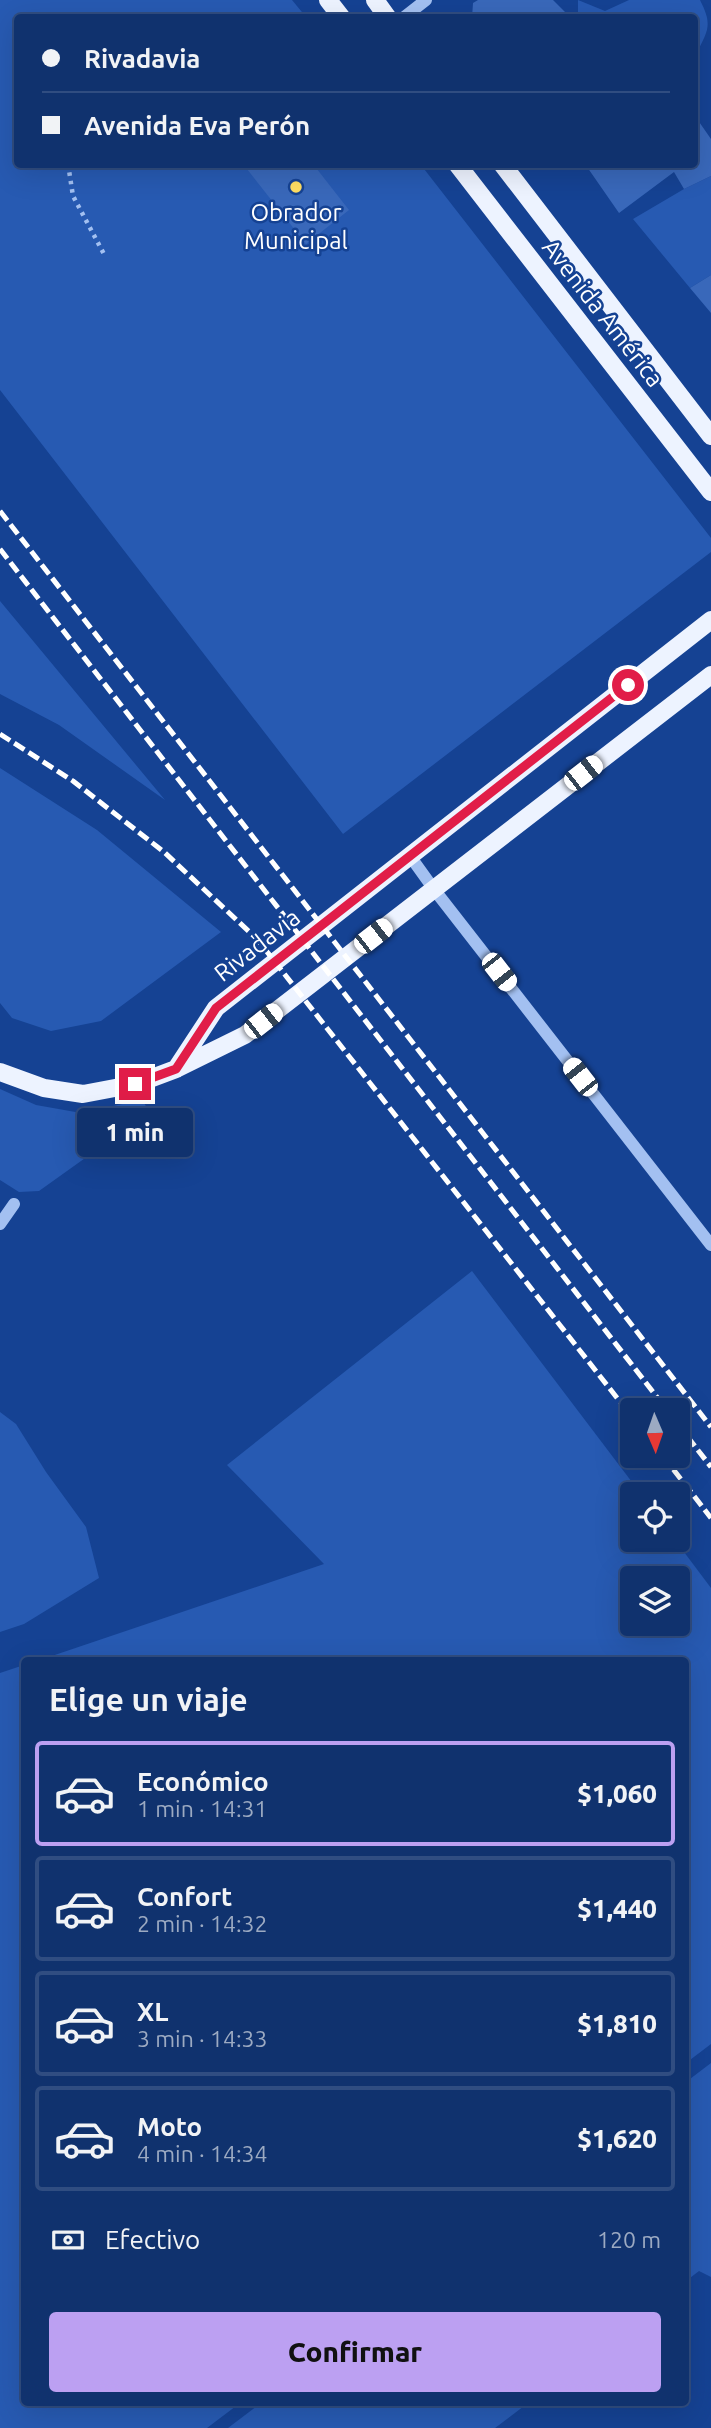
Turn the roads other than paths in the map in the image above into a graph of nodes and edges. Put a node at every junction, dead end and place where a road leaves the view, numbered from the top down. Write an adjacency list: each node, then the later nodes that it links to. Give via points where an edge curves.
1 (328, 0): 3 (main road)
2 (426, 0): 4 (street)
3 (339, 14)
4 (408, 14)
5 (460, 168): 8 (main road, Avenida América)
6 (505, 168): 7 (main road, Avenida América)
7 (711, 436)
8 (711, 492)
9 (711, 620): 11 (main road, Rivadavia)
10 (711, 675): 12 (main road)
11 (410, 856): 12 (street); 13 (main road, Rivadavia, via 216,1008)
12 (433, 888): 13 (main road, via 245,1035); 17 (street)
13 (176, 1069): 14 (main road, via 135,1084 83,1094 44,1088)
14 (0, 1072)
15 (14, 1204): 16 (street)
16 (0, 1224)
17 (711, 1245)

